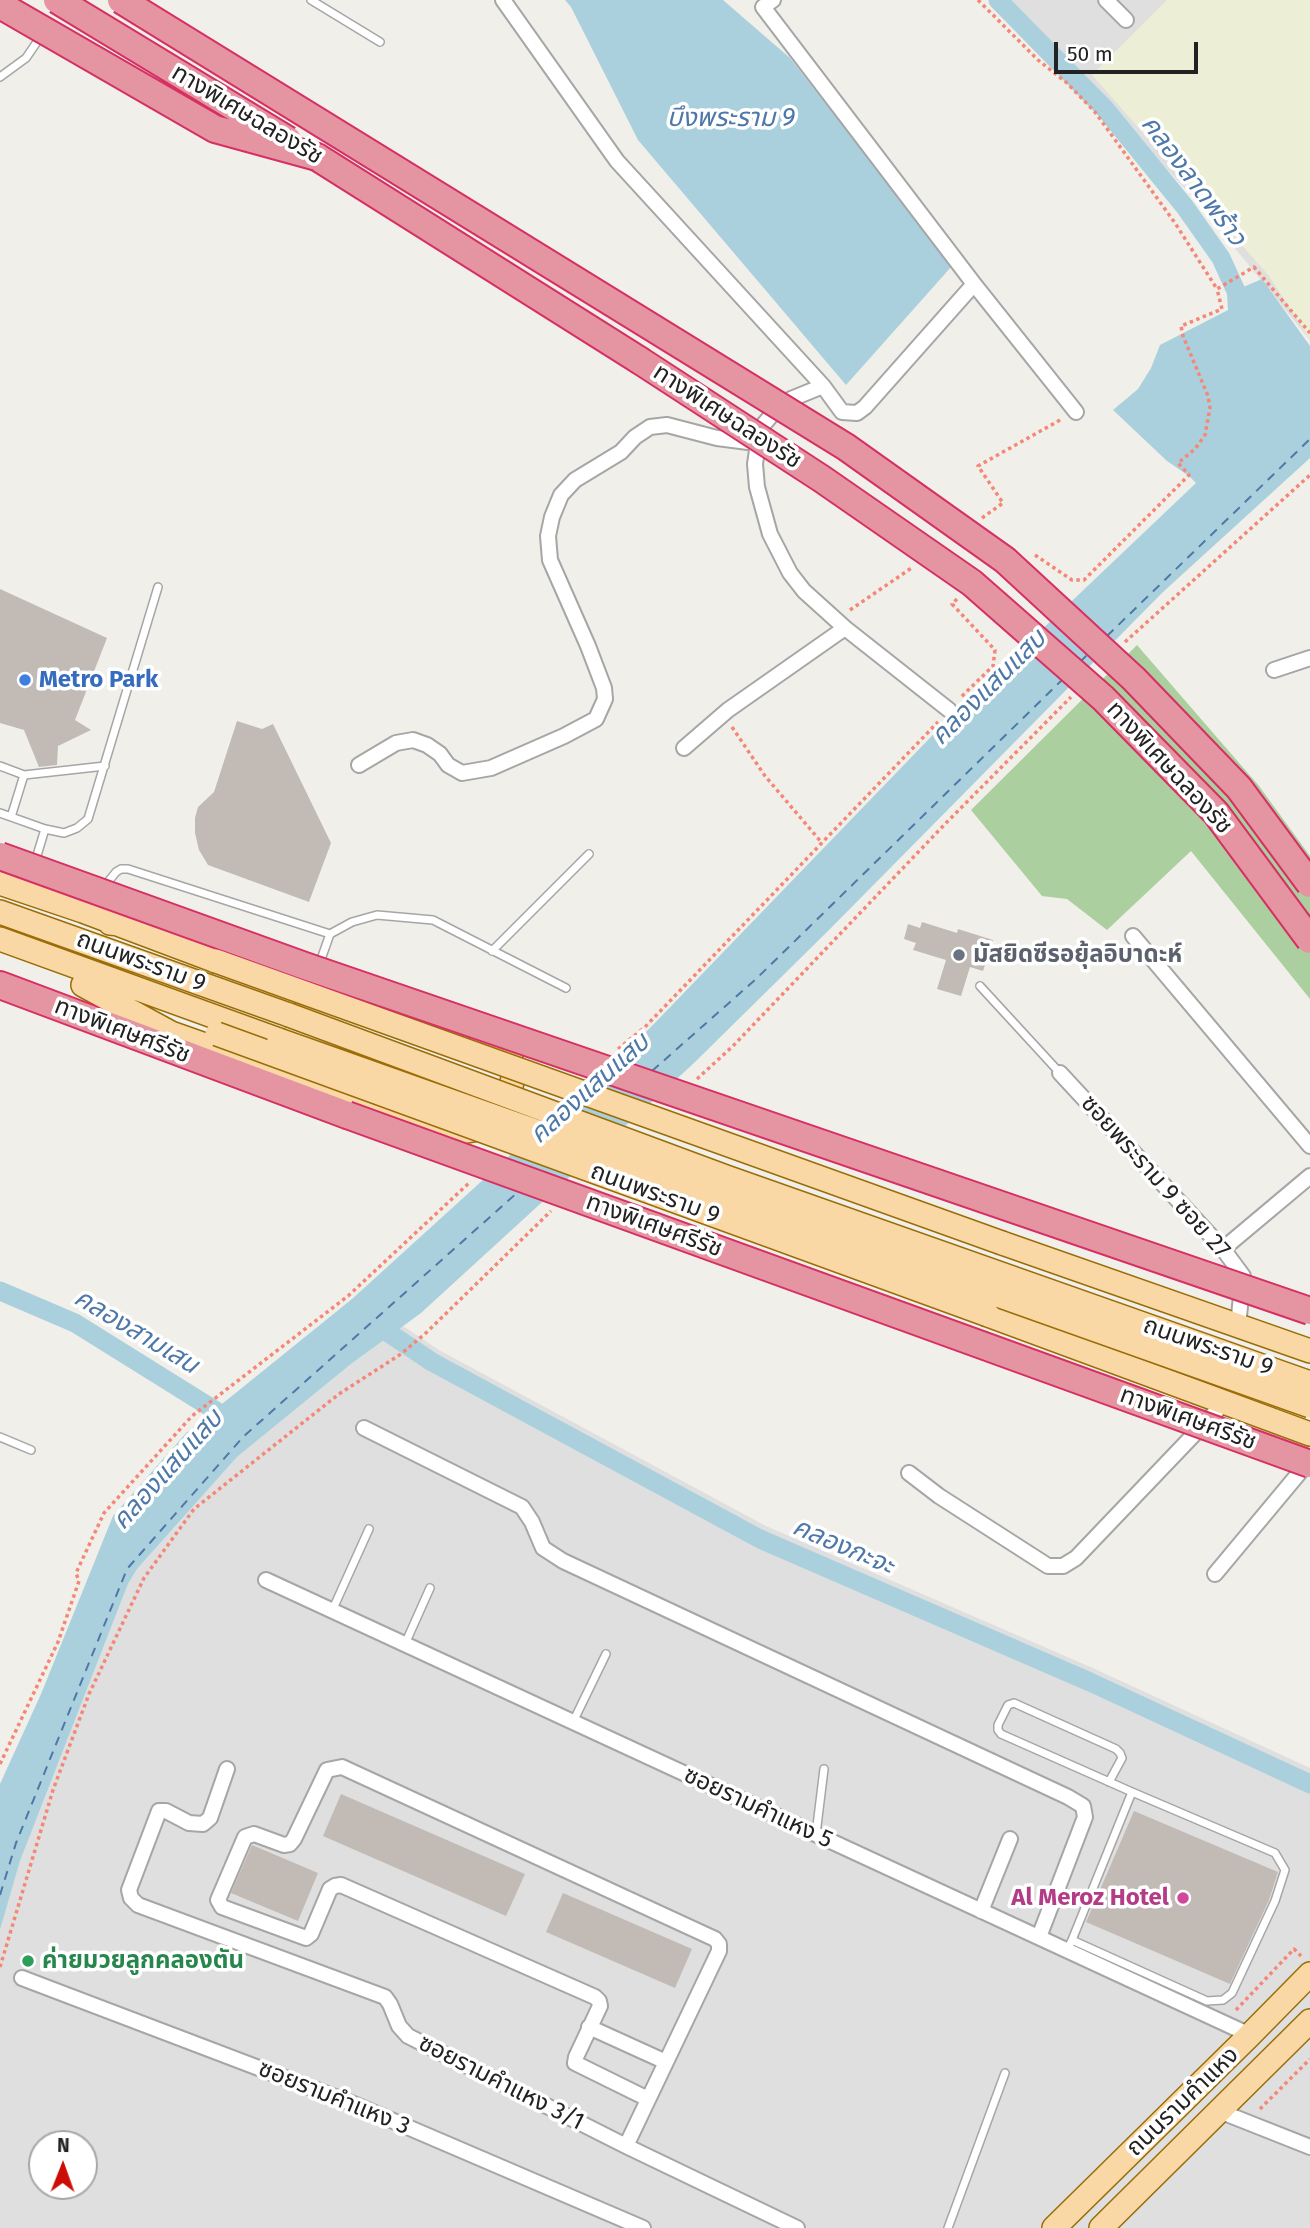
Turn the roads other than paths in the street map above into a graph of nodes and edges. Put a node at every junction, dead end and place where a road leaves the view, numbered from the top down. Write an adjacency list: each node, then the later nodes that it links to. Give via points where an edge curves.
1 (65, 0): 8 (lane)
2 (121, 0): 33 (highway, ทางพิเศษฉลองรัช, bridge, via 846,447 1006,560 1134,679 1239,788)
3 (311, 0): 10 (lane)
4 (503, 0): 14 (street, via 617,161)
5 (1106, 0): 9 (street)
6 (764, 2): 13 (street)
7 (0, 5): 12 (highway, bridge, via 215,129)
8 (55, 10): 11 (lane, via 26,58); 12 (highway, ทางพิเศษฉลองรัช, bridge)
9 (1126, 20)
10 (380, 42)
11 (0, 77)
12 (317, 157): 41 (highway, ทางพิเศษฉลองรัช, bridge, via 799,464 972,583 1103,698 1216,813)
13 (974, 284): 14 (street, via 860,411 842,412); 15 (street)
14 (822, 386): 16 (street, via 775,411 764,424)
15 (1076, 412)
16 (758, 443): 18 (street, via 757,487 778,552 804,592); 23 (street, via 667,425 650,427 561,495 548,536 550,559 604,688 605,699 596,719 491,768 463,773 413,740 396,743)
17 (158, 587): 25 (lane)
18 (845, 628): 21 (street); 22 (street)
19 (1310, 658): 20 (street)
20 (1275, 670)
21 (949, 710)
22 (684, 748)
23 (359, 765)
24 (0, 766): 26 (lane)
25 (105, 766): 26 (lane); 29 (lane, via 88,819 64,833)
26 (24, 775): 28 (lane)
27 (0, 813): 28 (lane)
28 (11, 817): 29 (lane)
29 (46, 829): 34 (lane)
30 (589, 854): 42 (lane)
31 (0, 856): 53 (highway, bridge, via 305,966)
32 (0, 883): 34 (main road, ถนนพระราม 9)
33 (1310, 884)
34 (26, 892): 35 (main road, ถนนพระราม 9)
35 (83, 911): 37 (main road, ถนนพระราม 9); 38 (lane, via 116,872 128,869)
36 (0, 912): 56 (main road, ถนนพระราม 9, bridge, via 726,1177)
37 (110, 923): 44 (main road, via 198,933); 54 (main road, ถนนพระราม 9, bridge)
38 (330, 934): 42 (lane, via 377,915 433,920); 44 (lane)
39 (1133, 936): 50 (street)
40 (0, 939): 58 (main road, ถนนพระราม 9, bridge)
41 (1310, 940)
42 (492, 951): 48 (lane)
43 (0, 956): 46 (main road, ถนนพระราม 9)
44 (316, 972): 46 (main road, via 494,1038 510,1053 513,1078 506,1107 491,1127 455,1133 171,1033)
45 (0, 985): 63 (highway, ทางพิเศษศรีรัช, bridge, via 360,1120)
46 (83, 985): 57 (main road, ถนนพระราม 9, bridge)
47 (981, 986): 49 (lane)
48 (566, 988)
49 (1060, 1073): 52 (street, ซอยพระราม 9 ซอย 27)
50 (1310, 1146)
51 (1310, 1176): 52 (street)
52 (1223, 1249): 54 (street, ซอยพระราม 9 ซอย 27, via 1243,1276)
53 (1310, 1311)
54 (1238, 1325): 55 (main road, ถนนพระราม 9)
55 (1310, 1351)
56 (1310, 1383)
57 (1225, 1402): 60 (main road, ถนนพระราม 9); 64 (street, via 1076,1558 1063,1566 1048,1566)
58 (1310, 1406)
59 (364, 1428): 80 (street, via 522,1507 543,1548 563,1561 1083,1806 1085,1817)
60 (1310, 1434)
61 (0, 1437): 62 (lane)
62 (31, 1450)
63 (1310, 1462): 66 (street)
64 (909, 1473)
65 (369, 1529): 69 (lane)
66 (1215, 1574)
67 (265, 1580): 69 (street, ซอยรามคำแหง 5)
68 (430, 1588): 70 (lane)
69 (332, 1611): 70 (street, ซอยรามคำแหง 5)
70 (405, 1644): 72 (street, ซอยรามคำแหง 5)
71 (606, 1654): 72 (lane)
72 (573, 1722): 77 (street, ซอยรามคำแหง 5)
73 (227, 1769): 92 (street, ซอยรามคำแหง 3/1, via 210,1818 203,1824 159,1811 128,1890 138,1905 385,1997 408,2036)
74 (824, 1769): 77 (lane)
75 (1109, 1782): 75 (lane, via 1001,1734 998,1724 1008,1705 1014,1703 1120,1753 1122,1758); 76 (lane)
76 (1132, 1792): 81 (lane); 81 (lane, via 1275,1853 1285,1870 1275,1901 1232,1993 1217,2002)
77 (816, 1835): 79 (street, ซอยรามคำแหง 5)
78 (1010, 1839): 79 (street)
79 (981, 1911): 80 (street, ซอยรามคำแหง 5)
80 (1039, 1937): 81 (street, ซอยรามคำแหง 5)
81 (1069, 1945): 86 (street, ซอยรามคำแหง 5)
82 (1310, 1974): 86 (main road, ถนนรามคำแหง)
83 (22, 1978): 94 (street, ซอยรามคำแหง 3, via 356,2105)
84 (1310, 2021): 91 (main road, ถนนรามคำแหง)
85 (589, 2027): 87 (street); 87 (street, via 600,2006 595,1997 341,1885 330,1889 306,1938 222,1907 218,1900 245,1837 254,1833 290,1844 327,1770 342,1767 715,1939 719,1951); 90 (street, via 575,2063)
86 (1250, 2035): 89 (main road, ถนนรามคำแหง)
87 (666, 2062): 90 (street)
88 (1005, 2073): 96 (lane)
89 (1195, 2090): 91 (main road); 97 (main road, ถนนรามคำแหง)
90 (648, 2099): 92 (street)
91 (1219, 2111): 93 (street); 98 (main road, ถนนรามคำแหง)
92 (626, 2146): 95 (street, ซอยรามคำแหง 3/1)
93 (1310, 2147)
94 (643, 2228)
95 (797, 2228)
96 (948, 2228)
97 (1054, 2228)
98 (1101, 2228)

